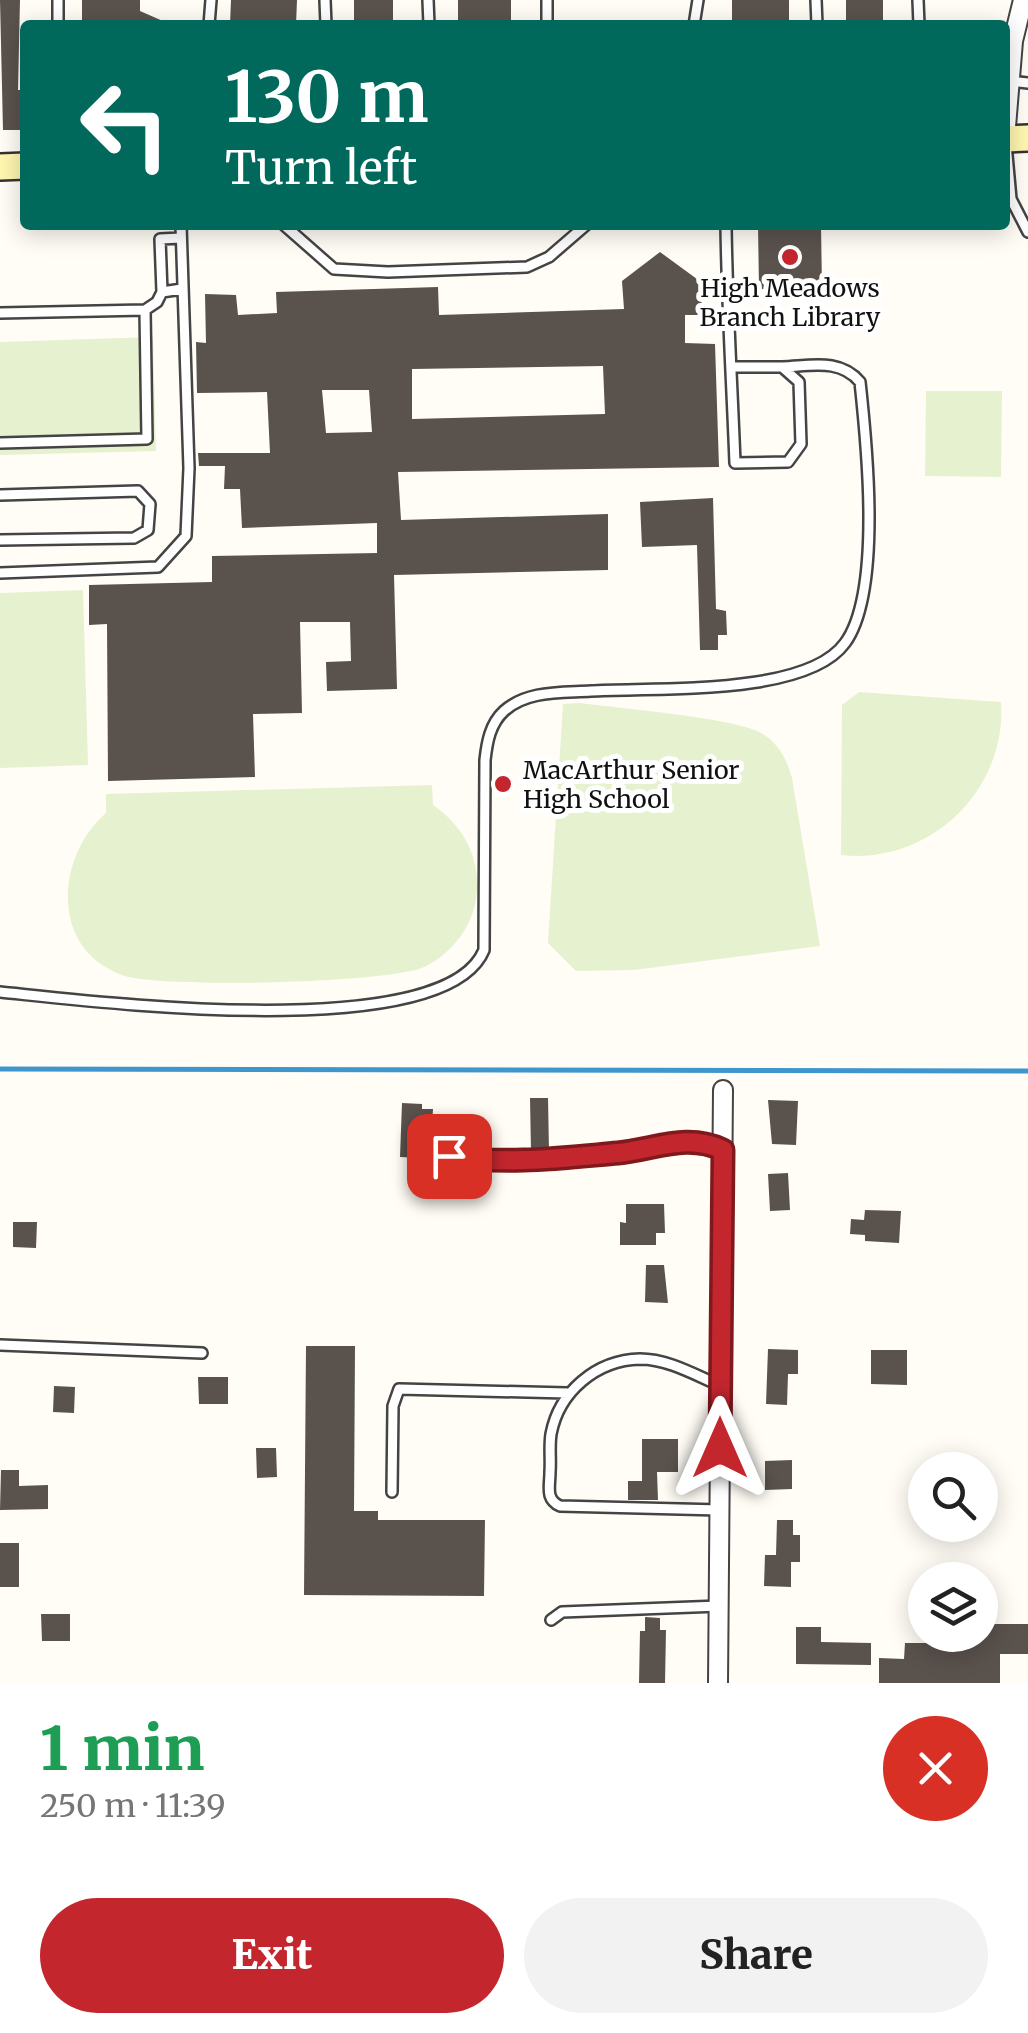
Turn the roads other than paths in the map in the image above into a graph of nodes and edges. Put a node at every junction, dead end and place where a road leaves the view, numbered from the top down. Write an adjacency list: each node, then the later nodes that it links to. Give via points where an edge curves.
1 (1023, 0): 2 (street)
2 (1010, 48)
3 (1010, 55): 4 (street)
4 (1019, 82): 5 (street)
5 (1010, 119)
6 (1010, 183): 11 (lane)
7 (181, 230): 12 (lane)
8 (290, 230): 9 (lane, via 334,269 388,272 527,267)
9 (580, 230)
10 (726, 230): 17 (lane)
11 (1028, 232)
12 (181, 238): 13 (lane); 14 (lane, via 160,239)
13 (182, 288): 14 (lane); 22 (lane, via 190,468 186,536 158,567)
14 (162, 292): 15 (lane)
15 (145, 310): 16 (lane); 19 (lane, via 147,439)
16 (0, 314)
17 (731, 367): 18 (lane); 18 (lane, via 736,463 788,462 801,444 799,382)
18 (782, 367): 23 (lane, via 834,364 860,382 868,581 856,625 822,665 770,681 542,694 505,710 488,738 485,760 484,950 478,966 439,992 347,1007 260,1011)
19 (0, 443)
20 (0, 495): 21 (lane, via 138,491 150,504 148,530 134,538)
21 (0, 540)
22 (0, 574)
23 (0, 992)
24 (723, 1090): 25 (street)
25 (723, 1150): 26 (lane, via 696,1140 516,1162); 29 (street)
26 (449, 1156)
27 (0, 1344): 28 (lane)
28 (202, 1352)
29 (721, 1386): 30 (lane, via 668,1364 635,1360 602,1369); 32 (street)
30 (567, 1393): 31 (lane, via 399,1389 392,1406); 32 (lane, via 549,1448 553,1503)
31 (392, 1492)
32 (720, 1510): 33 (street)
33 (719, 1606): 34 (lane, via 562,1612); 35 (street)
34 (551, 1620)
35 (718, 1683)

